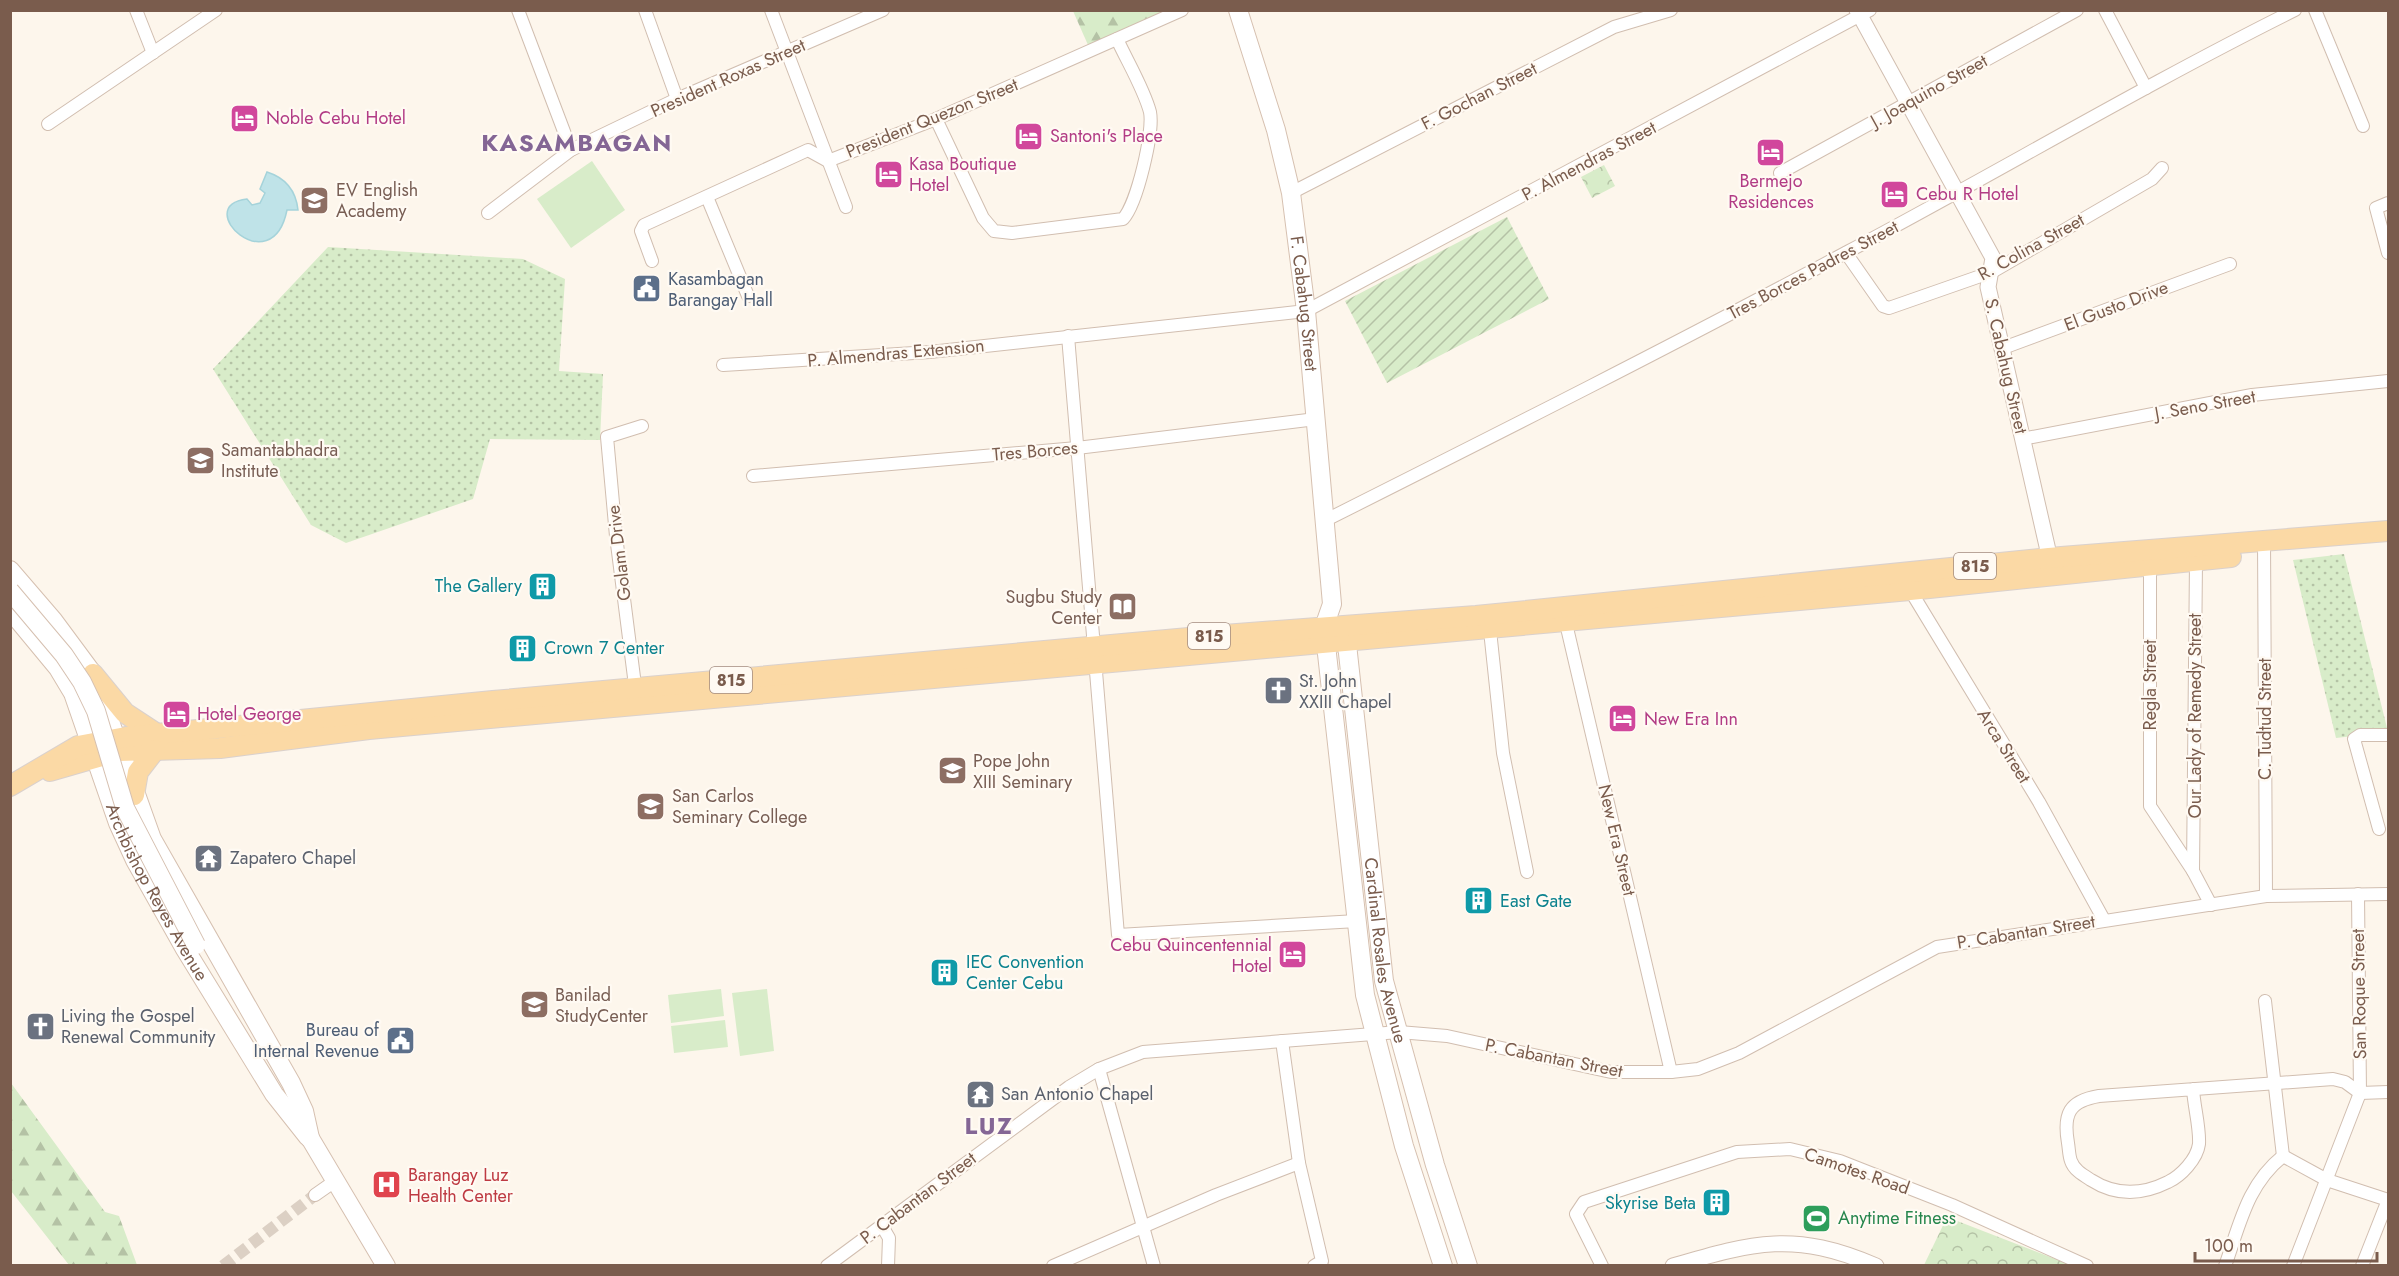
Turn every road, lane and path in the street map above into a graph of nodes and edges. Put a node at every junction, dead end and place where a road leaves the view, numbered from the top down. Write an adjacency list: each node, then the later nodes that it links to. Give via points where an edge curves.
1 (136, 10): 17 (street)
2 (216, 10): 17 (street)
3 (518, 10): 24 (street)
4 (645, 10): 19 (street)
5 (771, 10): 16 (street)
6 (883, 10): 16 (street, President Roxas Street)
7 (1182, 10): 15 (street, President Quezon Street)
8 (1238, 10): 29 (main road, F. Cabahug Street, via 1276,130)
9 (1671, 10): 29 (street, F. Gochan Street, via 1614,27)
10 (2078, 10): 20 (street, J. Joaquino Street)
11 (2105, 10): 18 (street)
12 (2295, 10): 18 (street, Tres Borces Padres Street)
13 (2315, 10): 23 (street)
14 (1862, 12): 20 (street, S. Cabahug Street); 40 (street, P. Almendras Street)
15 (1117, 39): 21 (street, President Quezon Street); 21 (street, via 1150,113 1137,195 1124,219 1012,233 994,231 983,218)
16 (785, 51): 19 (street, President Roxas Street); 25 (street)
17 (153, 53): 22 (street)
18 (2146, 88): 28 (street, Tres Borces Padres Street)
19 (677, 99): 24 (street, President Roxas Street)
20 (1907, 103): 27 (street, J. Joaquino Street); 28 (street, S. Cabahug Street)
21 (936, 119): 25 (street, President Quezon Street)
22 (48, 124)
23 (2363, 126)
24 (571, 150): 33 (street, President Roxas Street)
25 (828, 160): 30 (street, President Quezon Street, via 808,150); 32 (street)
26 (2162, 168): 38 (street, R. Colina Street, via 2152,179)
27 (1780, 173)
28 (1959, 192): 34 (street, Tres Borces Padres Street); 38 (street, S. Cabahug Street, via 1993,258)
29 (1291, 193): 40 (main road, F. Cabahug Street)
30 (707, 197): 36 (street, President Quezon Street, via 651,222 641,231); 39 (street)
31 (2388, 202): 35 (street, via 2376,208)
32 (846, 207)
33 (488, 213)
34 (1846, 253): 38 (street, R. Colina Street, via 1886,308); 50 (street, Tres Borces Padres Street)
35 (2388, 254)
36 (652, 261)
37 (2230, 264): 42 (street, El Gusto Drive)
38 (1992, 272): 42 (street, S. Cabahug Street, via 1988,287)
39 (748, 296)
40 (1306, 311): 41 (street, P. Almendras Extension); 45 (main road, F. Cabahug Street)
41 (1068, 336): 43 (street, P. Almendras Extension, via 930,352); 48 (street)
42 (2003, 348): 47 (street, S. Cabahug Street)
43 (723, 365)
44 (2388, 381): 47 (street, J. Seno Street, via 2252,395)
45 (1316, 419): 48 (street, Tres Borces); 50 (main road, F. Cabahug Street)
46 (642, 426): 69 (street, Golam Drive, via 607,436)
47 (2022, 439): 56 (street, S. Cabahug Street)
48 (1077, 448): 49 (street, Tres Borces); 66 (street)
49 (753, 476)
50 (1326, 520): 60 (main road, F. Cabahug Street)
51 (2388, 531): 53 (main road, 815)
52 (2388, 543): 53 (main road, 815)
53 (2264, 548): 54 (main road, 815); 56 (main road, 815); 82 (street, C. Tudtud Street)
54 (2196, 561): 55 (main road, 815); 78 (street, Our Lady of Remedy Street)
55 (2150, 564): 56 (main road, 815); 78 (street, Regla Street, via 2150,806)
56 (2051, 566): 58 (main road, 815)
57 (10, 570): 67 (main road, Archbishop Reyes Avenue)
58 (1905, 582): 62 (main road, 815); 84 (street, Arca Street, via 2039,802)
59 (10, 591): 96 (main road, Archbishop Reyes Avenue, bridge, via 82,682 96,711 125,807 196,945)
60 (1332, 604): 64 (main road, F. Cabahug Street); 65 (main road, F. Cabahug Street)
61 (10, 610): 68 (main road, Archbishop Reyes Avenue)
62 (1564, 614): 63 (main road, 815); 91 (street, New Era Street)
63 (1489, 620): 64 (main road, 815); 79 (street, via 1503,753)
64 (1345, 633): 65 (main road, 815); 88 (main road, Cardinal Rosales Avenue, via 1384,981)
65 (1325, 634): 66 (main road, 815); 85 (main road, Cardinal Rosales Avenue)
66 (1095, 655): 69 (main road, 815); 85 (street, via 1118,935)
67 (92, 673): 68 (main road, via 83,686); 71 (main road, via 125,713); 72 (main road, Archbishop Reyes Avenue)
68 (67, 684): 73 (main road, Archbishop Reyes Avenue)
69 (637, 697): 71 (main road, 815, via 220,748)
70 (2388, 735): 77 (street, via 2360,735 2354,739)
71 (156, 742): 72 (main road, 815); 75 (main road, via 138,772)
72 (117, 745): 73 (main road, 815); 75 (main road, Archbishop Reyes Avenue)
73 (92, 750): 74 (main road, 815); 76 (main road, Archbishop Reyes Avenue)
74 (10, 786)
75 (136, 800): 76 (main road, via 122,805); 96 (main road, Archbishop Reyes Avenue, via 169,870 291,1083 304,1111)
76 (116, 817): 96 (main road, Archbishop Reyes Avenue, via 185,950 274,1094)
77 (2379, 829)
78 (2193, 871): 83 (street)
79 (1527, 872)
80 (2358, 894): 81 (street, P. Cabantan Street); 82 (street, P. Cabantan Street); 95 (street, San Roque Street)
81 (2388, 894)
82 (2266, 896): 83 (street, P. Cabantan Street)
83 (2211, 905): 84 (street, P. Cabantan Street)
84 (2104, 920): 91 (street, P. Cabantan Street, via 1936,947 1739,1053 1698,1069)
85 (1357, 921): 87 (main road, Cardinal Rosales Avenue, via 1365,995)
86 (2265, 1000): 92 (street)
87 (1375, 1032): 88 (street, P. Cabantan Street); 89 (street, P. Cabantan Street); 111 (main road, Cardinal Rosales Avenue, via 1404,1146)
88 (1399, 1032): 91 (street, P. Cabantan Street, via 1447,1036 1611,1072); 112 (main road, Cardinal Rosales Avenue, via 1435,1165)
89 (1282, 1041): 90 (street, P. Cabantan Street, via 1143,1052); 98 (street)
90 (1100, 1069): 103 (street, P. Cabantan Street, via 1069,1087); 104 (street)
91 (1671, 1072)
92 (2274, 1083): 93 (street); 95 (street, via 2333,1079); 97 (street)
93 (2193, 1089): 93 (street, via 2084,1098 2070,1108 2064,1124 2072,1163 2079,1172 2116,1192 2157,1188 2175,1179 2191,1162 2199,1145)
94 (2388, 1092): 95 (street)
95 (2360, 1093): 99 (street)
96 (310, 1138): 100 (main road, Archbishop Reyes Avenue)
97 (2283, 1156): 99 (street); 117 (street, via 2266,1169 2256,1184)
98 (1299, 1163): 104 (street); 110 (street, via 1322,1261)
99 (2327, 1180): 102 (street); 118 (street)
100 (335, 1181): 101 (street); 105 (main road, Archbishop Reyes Avenue)
101 (315, 1195)
102 (2388, 1200): 119 (street)
103 (882, 1226): 106 (street, P. Cabantan Street); 107 (street, via 889,1238)
104 (1143, 1226): 108 (street); 109 (street)
105 (386, 1266)
106 (827, 1266)
107 (888, 1266)
108 (1053, 1266)
109 (1154, 1266)
110 (1314, 1266)
111 (1443, 1266)
112 (1468, 1266)
113 (1602, 1266): 116 (street, Camotes Road, via 1576,1214 1584,1202 1737,1152 1790,1149 1840,1161 1942,1201)
114 (1673, 1266): 115 (street, via 1742,1246 1783,1243 1833,1249)
115 (1876, 1266)
116 (2087, 1266)
117 (2225, 1266)
118 (2293, 1266)
119 (2362, 1266)

